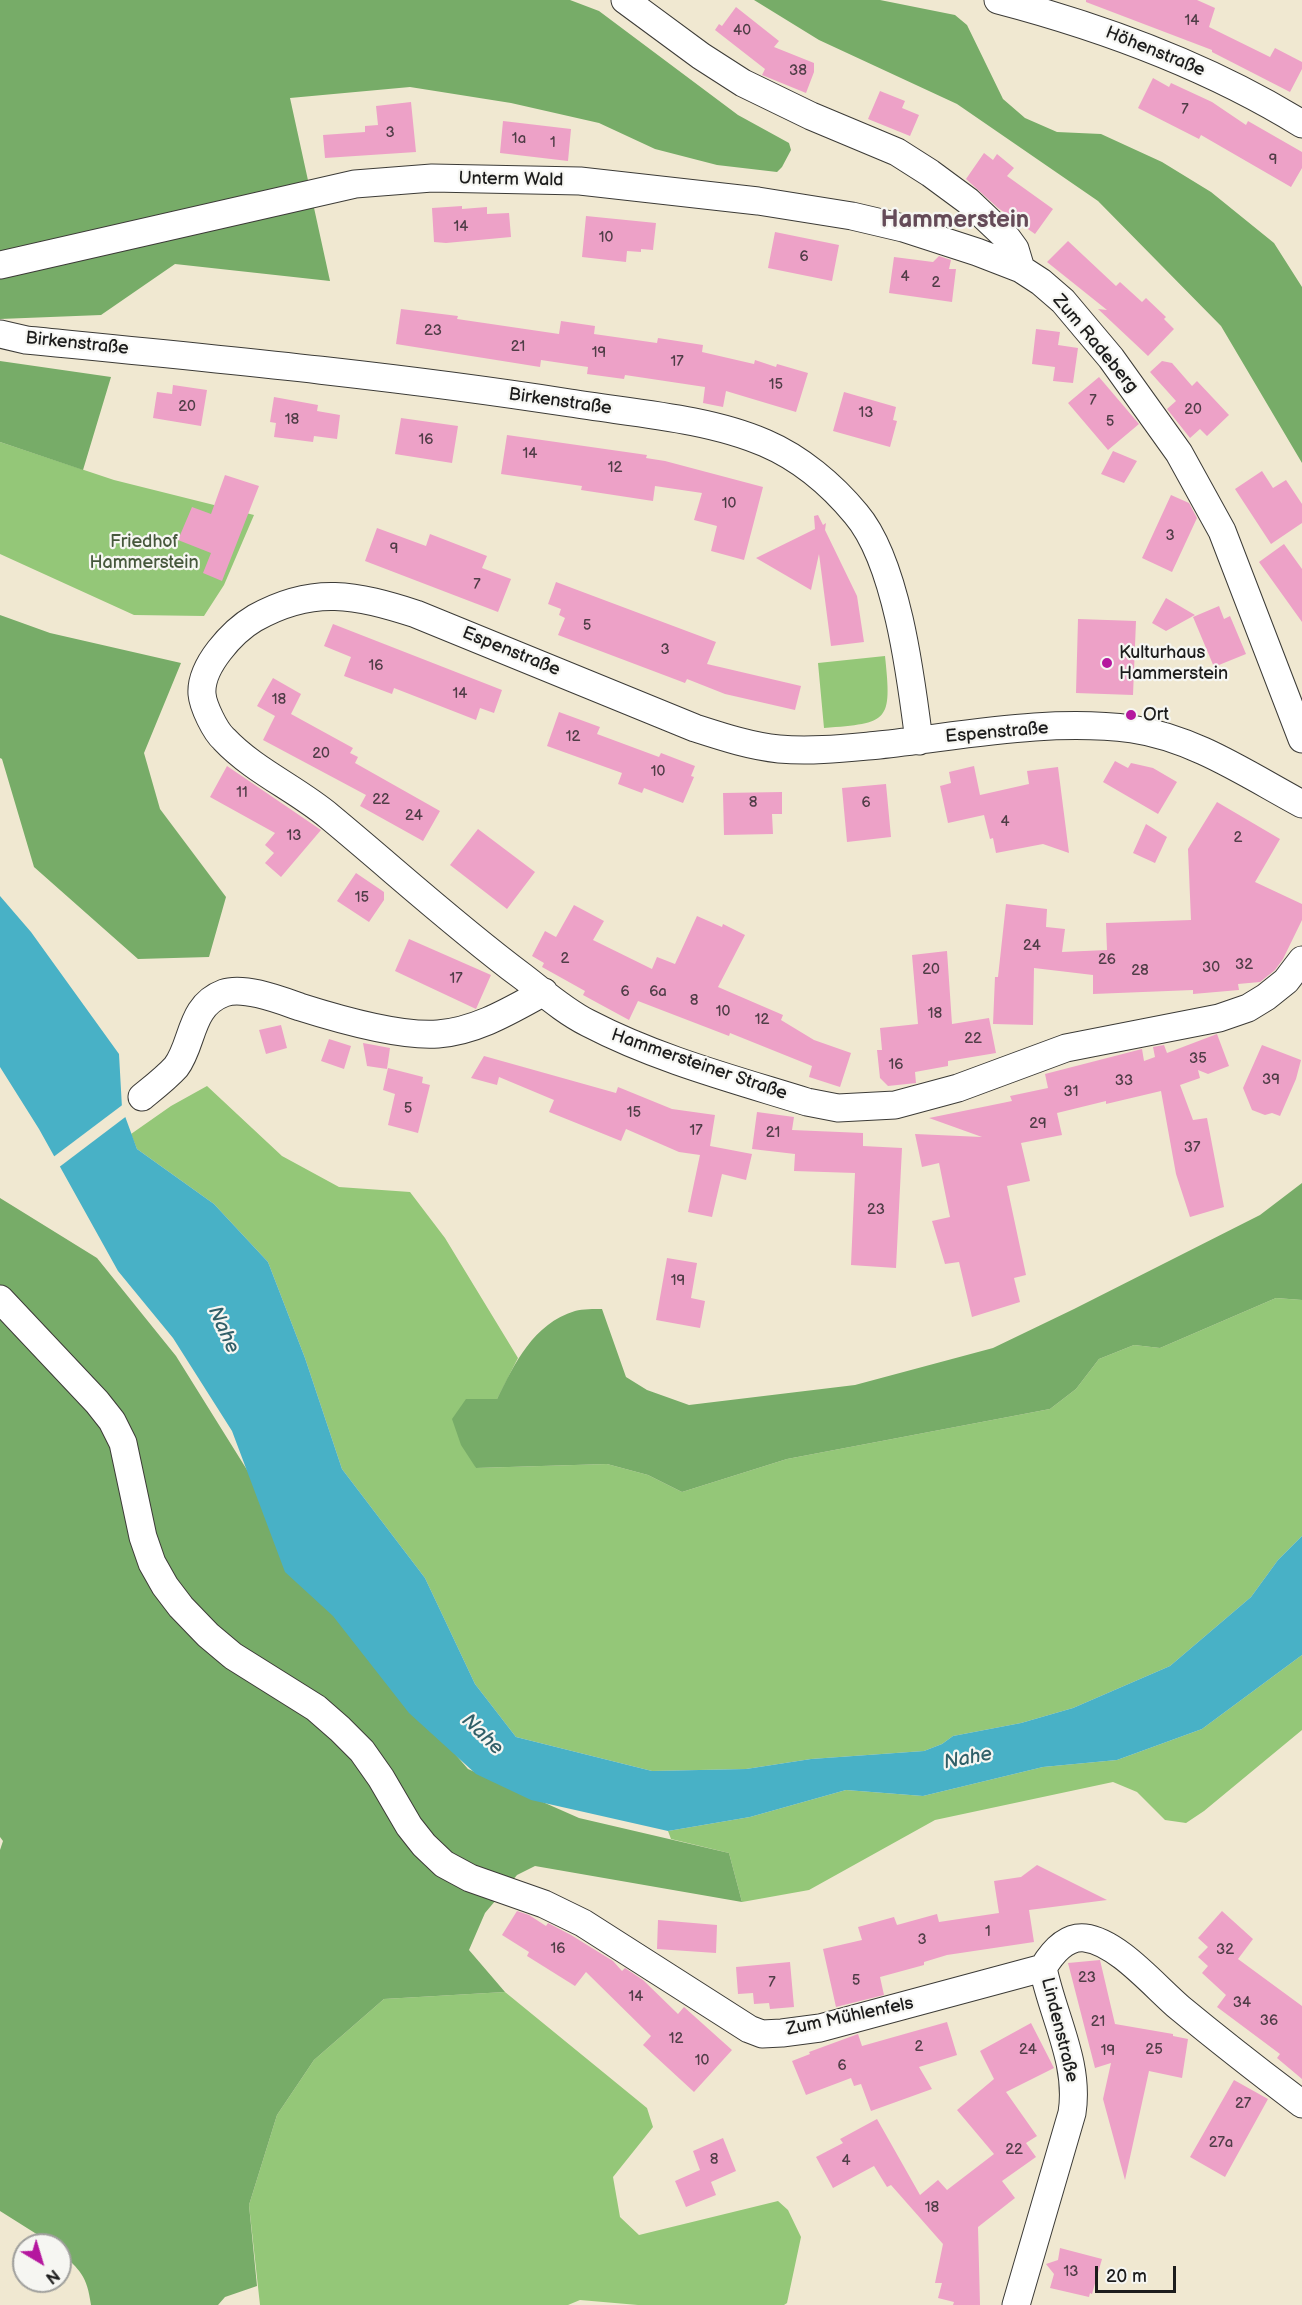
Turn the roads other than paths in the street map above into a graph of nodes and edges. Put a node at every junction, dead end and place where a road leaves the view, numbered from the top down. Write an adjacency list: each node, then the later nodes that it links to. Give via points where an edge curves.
1 (626, 0): 5 (street, via 743,83 897,152 930,173 968,201 1007,238)
2 (998, 0): 3 (street, Höhenstraße, via 1108,32 1170,57 1221,79)
3 (1302, 124)
4 (0, 265): 5 (street, Unterm Wald, via 356,184 432,178 580,181 758,201 903,228)
5 (1021, 269): 7 (street, Zum Radeberg, via 1063,301 1083,323 1184,462 1222,531)
6 (0, 334): 8 (street, Birkenstraße, via 538,398 730,430 766,444 832,488 858,516 878,549 910,672)
7 (1302, 739)
8 (919, 741): 9 (street, Espenstraße, via 1036,728 1134,730 1202,750); 11 (street, Espenstraße, via 827,750 780,749 737,742 370,599 308,598 270,610 240,627 208,669 202,694 222,738 329,815 478,943)
9 (1302, 804)
10 (1302, 960): 11 (street, Hammersteiner Straße, via 1286,981 1248,1008 1219,1018 1066,1048 958,1088 895,1105 866,1108 807,1102 630,1044 585,1022)
11 (544, 992): 12 (street, via 495,1018 439,1034 377,1027 241,991 225,993 203,1008 176,1066)
12 (142, 1097)
13 (0, 1299): 14 (street, Zum Mühlenfels, via 112,1421 123,1443 152,1563 182,1607 233,1656 316,1708 340,1729 368,1760 409,1826 444,1864 583,1923 762,2034 820,2028)
14 (1043, 1968): 15 (street, Lindenstraße, via 1059,1947 1074,1939 1101,1942); 16 (street, Lindenstraße, via 1072,2071 1074,2095)
15 (1302, 2104)
16 (1016, 2305)

